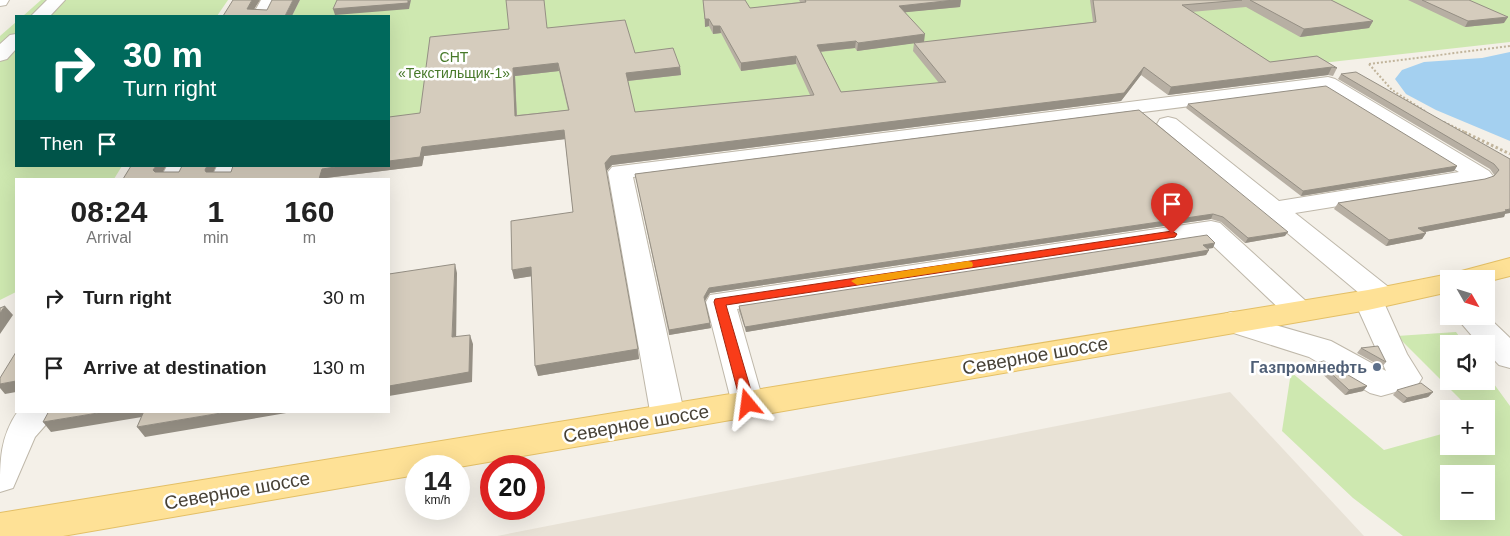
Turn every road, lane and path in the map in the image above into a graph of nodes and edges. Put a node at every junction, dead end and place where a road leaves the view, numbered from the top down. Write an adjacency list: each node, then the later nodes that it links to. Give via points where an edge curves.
1 (57, 0): 3 (street)
2 (269, 0): 4 (street)
3 (41, 15)
4 (261, 15)
5 (15, 40): 7 (street)
6 (1510, 46): 8 (path, via 1369,64 1392,90)
7 (0, 55)
8 (1428, 113)
9 (1444, 122): 11 (path)
10 (1168, 124): 12 (street)
11 (1510, 154)
12 (1274, 208): 17 (street); 23 (street, via 1481,176 1328,83 620,172)
13 (1253, 242): 18 (street)
14 (1510, 267): 15 (main road, Северное шоссе)
15 (1495, 272)
16 (1440, 287): 17 (main road, Северное шоссе)
17 (1375, 298): 18 (main road, Северное шоссе); 19 (street, via 1393,356 1406,378 1381,384 1320,349)
18 (1309, 309): 19 (main road, Северное шоссе); 22 (street, via 1211,229 720,302)
19 (1230, 322): 22 (main road, Северное шоссе)
20 (1479, 325): 21 (street)
21 (1510, 357)
22 (748, 404): 23 (main road, Северное шоссе)
23 (668, 417): 26 (main road, Северное шоссе)
24 (20, 423): 25 (street)
25 (0, 477)
26 (0, 530)

